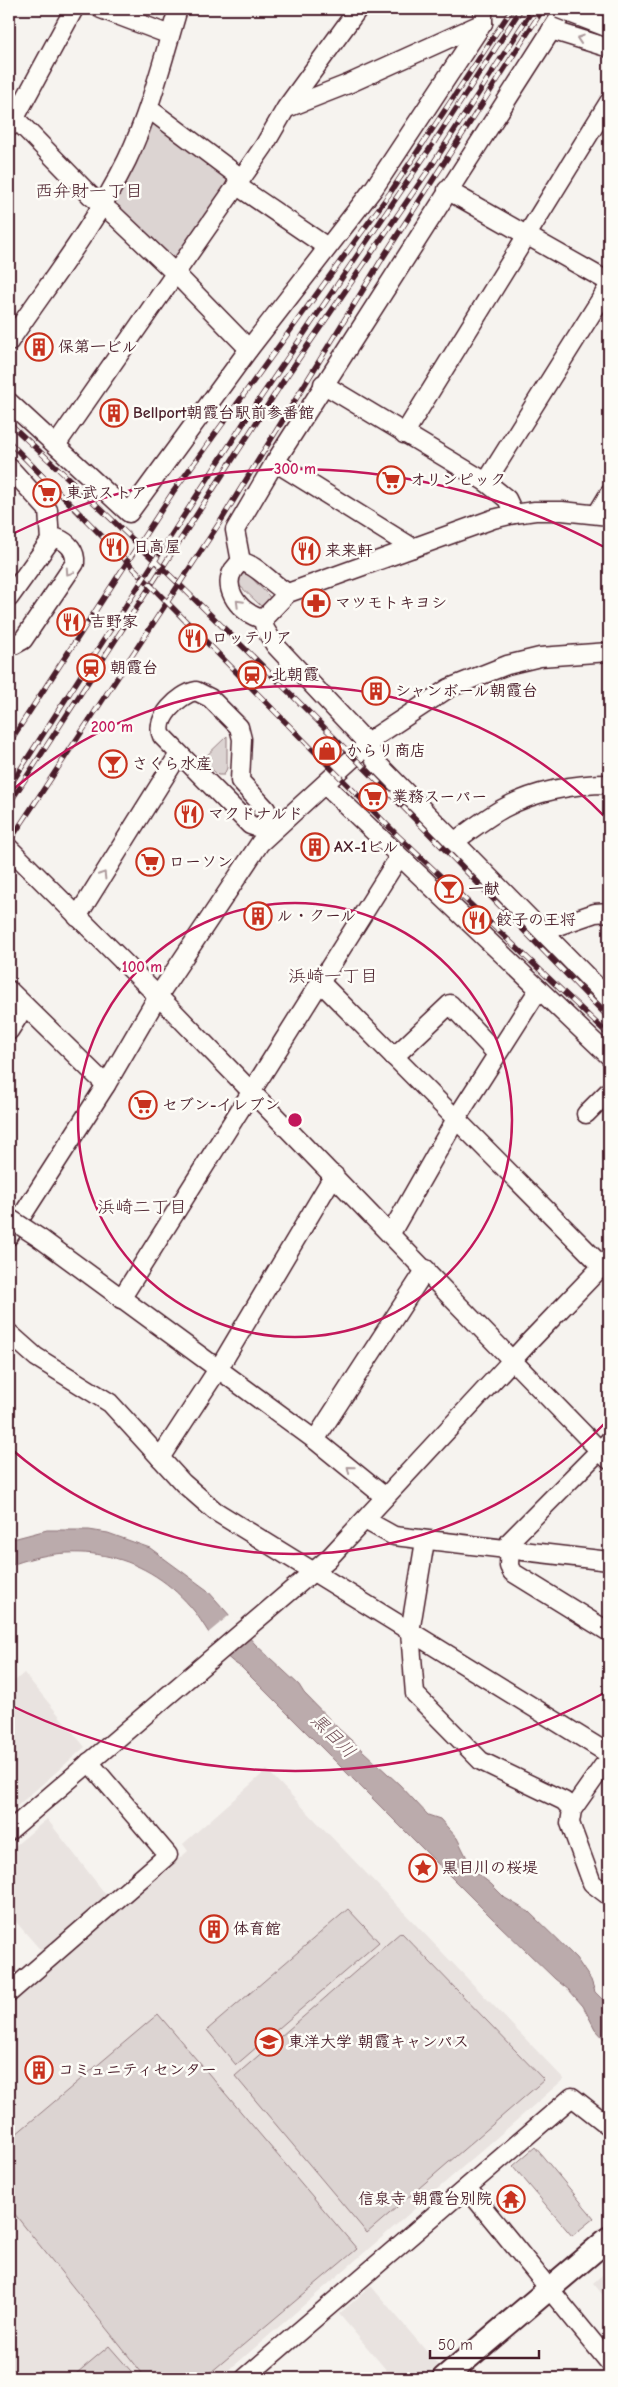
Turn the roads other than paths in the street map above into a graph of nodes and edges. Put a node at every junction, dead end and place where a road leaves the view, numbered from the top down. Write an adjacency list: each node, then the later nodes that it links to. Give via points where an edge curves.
1 (74, 9): 15 (street)
2 (101, 9): 10 (street)
3 (178, 9): 10 (street)
4 (358, 9): 14 (street)
5 (559, 9): 8 (street, bridge)
6 (565, 9): 9 (street)
7 (483, 16): 14 (street, via 348,84); 20 (street, via 374,188)
8 (609, 28)
9 (551, 30): 11 (street, one-way to 9); 17 (street)
10 (170, 35): 13 (street)
11 (609, 48)
12 (609, 102): 19 (street)
13 (148, 108): 16 (street); 18 (street, via 127,160)
14 (286, 108): 16 (street)
15 (11, 120): 18 (street)
16 (239, 181): 20 (street); 21 (street)
17 (448, 190): 19 (street); 26 (street)
18 (102, 205): 21 (street); 24 (street)
19 (526, 235): 22 (street); 28 (street)
20 (328, 248): 25 (street)
21 (176, 274): 25 (street); 29 (street)
22 (609, 282)
23 (609, 286): 32 (street)
24 (9, 342)
25 (249, 349): 29 (street, via 129,514)
26 (323, 384): 28 (street); 30 (street)
27 (9, 402): 29 (street)
28 (404, 434): 32 (street)
29 (56, 445)
30 (275, 462): 37 (street); 38 (street, via 235,530)
31 (9, 467): 36 (street, via 48,510)
32 (486, 482): 34 (street, via 507,499)
33 (609, 494): 35 (street)
34 (514, 514): 35 (street, via 535,511); 37 (street)
35 (603, 515)
36 (50, 541): 40 (street); 42 (street, one-way to 42, via 57,538 70,547 75,563 23,640)
37 (413, 548): 39 (street)
38 (241, 562): 39 (street); 41 (street, one-way to 38, via 249,613 230,594 230,574)
39 (288, 593): 41 (street)
40 (9, 598)
41 (263, 619): 44 (street, via 275,645)
42 (9, 644)
43 (609, 652): 44 (street, via 540,657 476,676 423,704)
44 (368, 744): 48 (street); 51 (street, via 376,762)
45 (179, 754): 46 (street, via 162,736 160,724 183,696 189,692 201,692 242,732); 49 (street); 55 (street, one-way to 45)
46 (240, 781): 49 (street, via 225,789); 50 (street, via 266,809)
47 (609, 784): 51 (street, via 556,789 532,796 504,808)
48 (325, 785): 50 (street); 53 (street)
49 (213, 788): 50 (street, via 250,825)
50 (271, 832): 60 (street, via 250,856)
51 (455, 841): 56 (street)
52 (12, 851): 55 (street)
53 (399, 858): 57 (street); 58 (street)
54 (609, 912): 56 (street, via 595,913)
55 (77, 916): 60 (street)
56 (543, 931): 61 (street)
57 (320, 982): 66 (street); 69 (street)
58 (539, 989): 64 (street); 65 (street)
59 (9, 990): 62 (street)
60 (158, 996): 67 (street); 69 (street)
61 (609, 999)
62 (25, 1006): 63 (street); 67 (street)
63 (9, 1031)
64 (497, 1054): 66 (street, via 450,1004); 71 (street)
65 (609, 1056)
66 (394, 1057): 71 (street)
67 (106, 1085): 75 (street)
68 (609, 1090): 70 (street)
69 (252, 1092): 72 (street); 78 (street)
70 (586, 1114)
71 (456, 1119): 74 (street); 76 (street)
72 (334, 1175): 74 (street); 81 (street)
73 (9, 1218): 78 (street, bridge)
74 (391, 1233): 77 (street)
75 (9, 1236)
76 (606, 1263): 80 (street)
77 (426, 1269): 80 (street); 82 (street)
78 (122, 1299): 81 (street)
79 (9, 1333): 84 (street, via 36,1357 110,1403)
80 (512, 1359): 83 (street); 85 (street)
81 (218, 1368): 82 (street); 84 (street)
82 (315, 1440): 85 (street, one-way to 82)
83 (606, 1450): 88 (street, via 520,1529 510,1541)
84 (160, 1458): 90 (street, via 215,1511)
85 (385, 1497): 86 (street)
86 (365, 1520): 87 (street, via 394,1536); 90 (street)
87 (425, 1541): 88 (street); 91 (street)
88 (509, 1551): 89 (street); 92 (street, via 512,1572)
89 (609, 1561)
90 (314, 1571): 91 (street); 94 (street)
91 (410, 1632): 93 (street); 96 (street, via 415,1694 481,1761 564,1801)
92 (609, 1632)
93 (609, 1754)
94 (89, 1762): 97 (street); 99 (street, via 168,1854)
95 (609, 1763): 96 (street, via 603,1766)
96 (572, 1810): 98 (street, via 570,1823 592,1882)
97 (9, 1831)
98 (609, 1896)
99 (9, 1992)
100 (609, 2126): 101 (street, via 572,2097)
101 (468, 2188): 103 (street); 105 (street)
102 (609, 2238): 103 (main road)
103 (549, 2287): 104 (street); 106 (main road)
104 (609, 2362)
105 (245, 2378)
106 (444, 2378)

